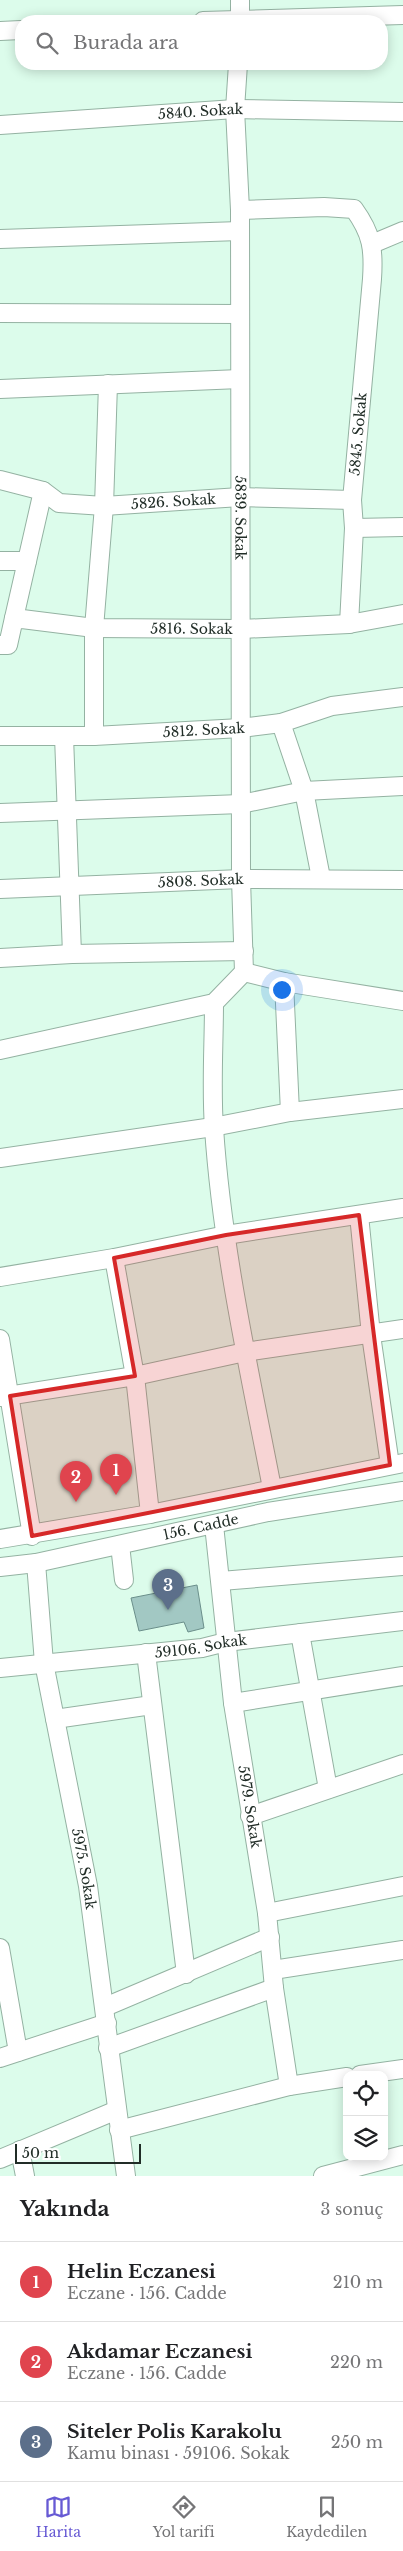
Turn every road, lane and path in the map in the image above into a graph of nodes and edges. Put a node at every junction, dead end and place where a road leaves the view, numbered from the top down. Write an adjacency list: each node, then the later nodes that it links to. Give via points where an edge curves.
1 (240, 0): 2 (street)
2 (240, 15)
3 (388, 15): 4 (street)
4 (403, 15)
5 (15, 30): 6 (street)
6 (0, 31)
7 (238, 70): 8 (street, 5839. Sokak)
8 (235, 109): 9 (street, 5840. Sokak); 10 (street, 5840. Sokak); 11 (street, 5839. Sokak)
9 (403, 112)
10 (0, 125)
11 (240, 210): 12 (street, 5839. Sokak); 15 (street, via 354,209)
12 (240, 231): 14 (street); 17 (street, 5839. Sokak)
13 (403, 231): 15 (street)
14 (0, 239)
15 (372, 244): 24 (street, 5845. Sokak, via 372,279)
16 (0, 314): 17 (street)
17 (240, 314): 18 (street, 5839. Sokak)
18 (240, 379): 19 (street); 23 (street, 5839. Sokak)
19 (108, 384): 20 (street); 25 (street)
20 (0, 389)
21 (0, 480): 22 (street, 5826. Sokak)
22 (43, 491): 25 (street, 5826. Sokak, via 59,502); 28 (street)
23 (240, 497): 24 (street, 5826. Sokak); 25 (street, 5826. Sokak); 34 (street, 5839. Sokak)
24 (352, 500): 27 (street, 5845. Sokak)
25 (104, 506): 33 (street)
26 (403, 527): 27 (street)
27 (354, 528): 32 (street, 5845. Sokak)
28 (27, 561): 29 (street); 31 (street)
29 (0, 562)
30 (403, 614): 32 (street, 5816. Sokak)
31 (14, 618): 33 (street, 5816. Sokak); 35 (street, via 8,645)
32 (349, 624): 34 (street, 5816. Sokak)
33 (94, 628): 34 (street, 5816. Sokak); 41 (street)
34 (240, 629): 38 (street, 5839. Sokak)
35 (0, 645)
36 (403, 697): 37 (street, 5812. Sokak, via 332,706)
37 (281, 723): 38 (street, 5812. Sokak); 43 (street)
38 (241, 728): 41 (street, 5812. Sokak); 44 (street, 5839. Sokak)
39 (0, 736): 40 (street, 5812. Sokak)
40 (64, 736): 41 (street, 5812. Sokak); 45 (street)
41 (94, 736)
42 (403, 786): 43 (street)
43 (304, 791): 44 (street); 47 (street)
44 (241, 804): 45 (street); 48 (street, 5839. Sokak)
45 (67, 810): 46 (street); 50 (street)
46 (0, 813)
47 (321, 878): 48 (street, 5808. Sokak); 49 (street, 5808. Sokak)
48 (241, 879): 50 (street, 5808. Sokak); 52 (street, 5839. Sokak)
49 (403, 880)
50 (70, 886): 51 (street, 5808. Sokak); 53 (street)
51 (0, 889)
52 (244, 951): 53 (street); 55 (street, 5839. Sokak)
53 (72, 954): 54 (street)
54 (0, 958)
55 (244, 972): 56 (street); 58 (street)
56 (284, 982): 57 (street); 61 (street)
57 (403, 1001)
58 (214, 1003): 59 (street); 62 (street)
59 (0, 1050)
60 (403, 1099): 61 (street)
61 (290, 1112): 62 (street)
62 (214, 1127): 63 (street); 66 (street)
63 (0, 1158)
64 (403, 1208): 65 (street)
65 (359, 1215): 66 (street); 70 (street)
66 (226, 1235): 67 (street); 72 (street)
67 (114, 1258): 68 (street); 73 (street)
68 (0, 1277)
69 (403, 1329): 70 (street)
70 (371, 1335): 72 (street); 75 (street)
71 (0, 1339): 74 (street)
72 (245, 1352): 73 (street); 76 (street)
73 (135, 1376): 74 (street); 78 (street)
74 (5, 1396): 80 (street)
75 (396, 1464): 76 (street, 156. Cadde)
76 (272, 1488): 78 (street, 156. Cadde)
77 (403, 1491): 79 (street, 156. Cadde, via 268,1512)
78 (150, 1514): 80 (street, 156. Cadde)
79 (214, 1525): 82 (street, 156. Cadde); 87 (street, 5979. Sokak)
80 (32, 1536): 81 (street, 156. Cadde)
81 (0, 1540)
82 (120, 1545): 83 (street, 156. Cadde); 86 (street)
83 (36, 1562): 85 (street, 156. Cadde); 92 (street, 5975. Sokak)
84 (403, 1566): 87 (street)
85 (0, 1567)
86 (124, 1580)
87 (221, 1581): 90 (street, 5979. Sokak)
88 (403, 1621): 89 (street, 59106. Sokak)
89 (300, 1633): 90 (street, 59106. Sokak); 95 (street)
90 (226, 1642): 91 (street, 59106. Sokak, via 202,1648); 96 (street, 5979. Sokak)
91 (146, 1653): 92 (street, 59106. Sokak); 97 (street)
92 (44, 1663): 93 (street, 59106. Sokak); 98 (street, 5975. Sokak)
93 (0, 1668)
94 (403, 1676): 95 (street)
95 (309, 1691): 96 (street); 100 (street)
96 (232, 1703): 101 (street, 5979. Sokak)
97 (152, 1705): 98 (street); 108 (street)
98 (55, 1719): 110 (street, 5975. Sokak, via 88,1886)
99 (403, 1764): 100 (street)
100 (328, 1790): 101 (street)
101 (250, 1816): 103 (street, 5979. Sokak)
102 (403, 1886): 103 (street)
103 (267, 1913): 104 (street, 5979. Sokak)
104 (270, 1937): 107 (street, 5979. Sokak); 108 (street)
105 (0, 1948): 112 (street)
106 (403, 1950): 107 (street)
107 (273, 1970): 109 (street, 5979. Sokak)
108 (186, 1974): 110 (street)
109 (274, 1988): 111 (street); 117 (street, 5979. Sokak)
110 (106, 2015): 111 (street, 5975. Sokak); 112 (street)
111 (108, 2048): 118 (street, 5975. Sokak)
112 (18, 2052): 113 (street)
113 (0, 2058)
114 (403, 2069): 115 (street)
115 (388, 2071)
116 (343, 2078): 117 (street)
117 (289, 2086): 119 (street)
118 (117, 2110): 119 (street, 5975. Sokak); 120 (street)
119 (119, 2130): 124 (street, 5975. Sokak)
120 (20, 2150): 122 (street); 123 (street)
121 (403, 2155): 125 (street)
122 (0, 2160)
123 (25, 2176)
124 (126, 2176)
125 (324, 2176)

